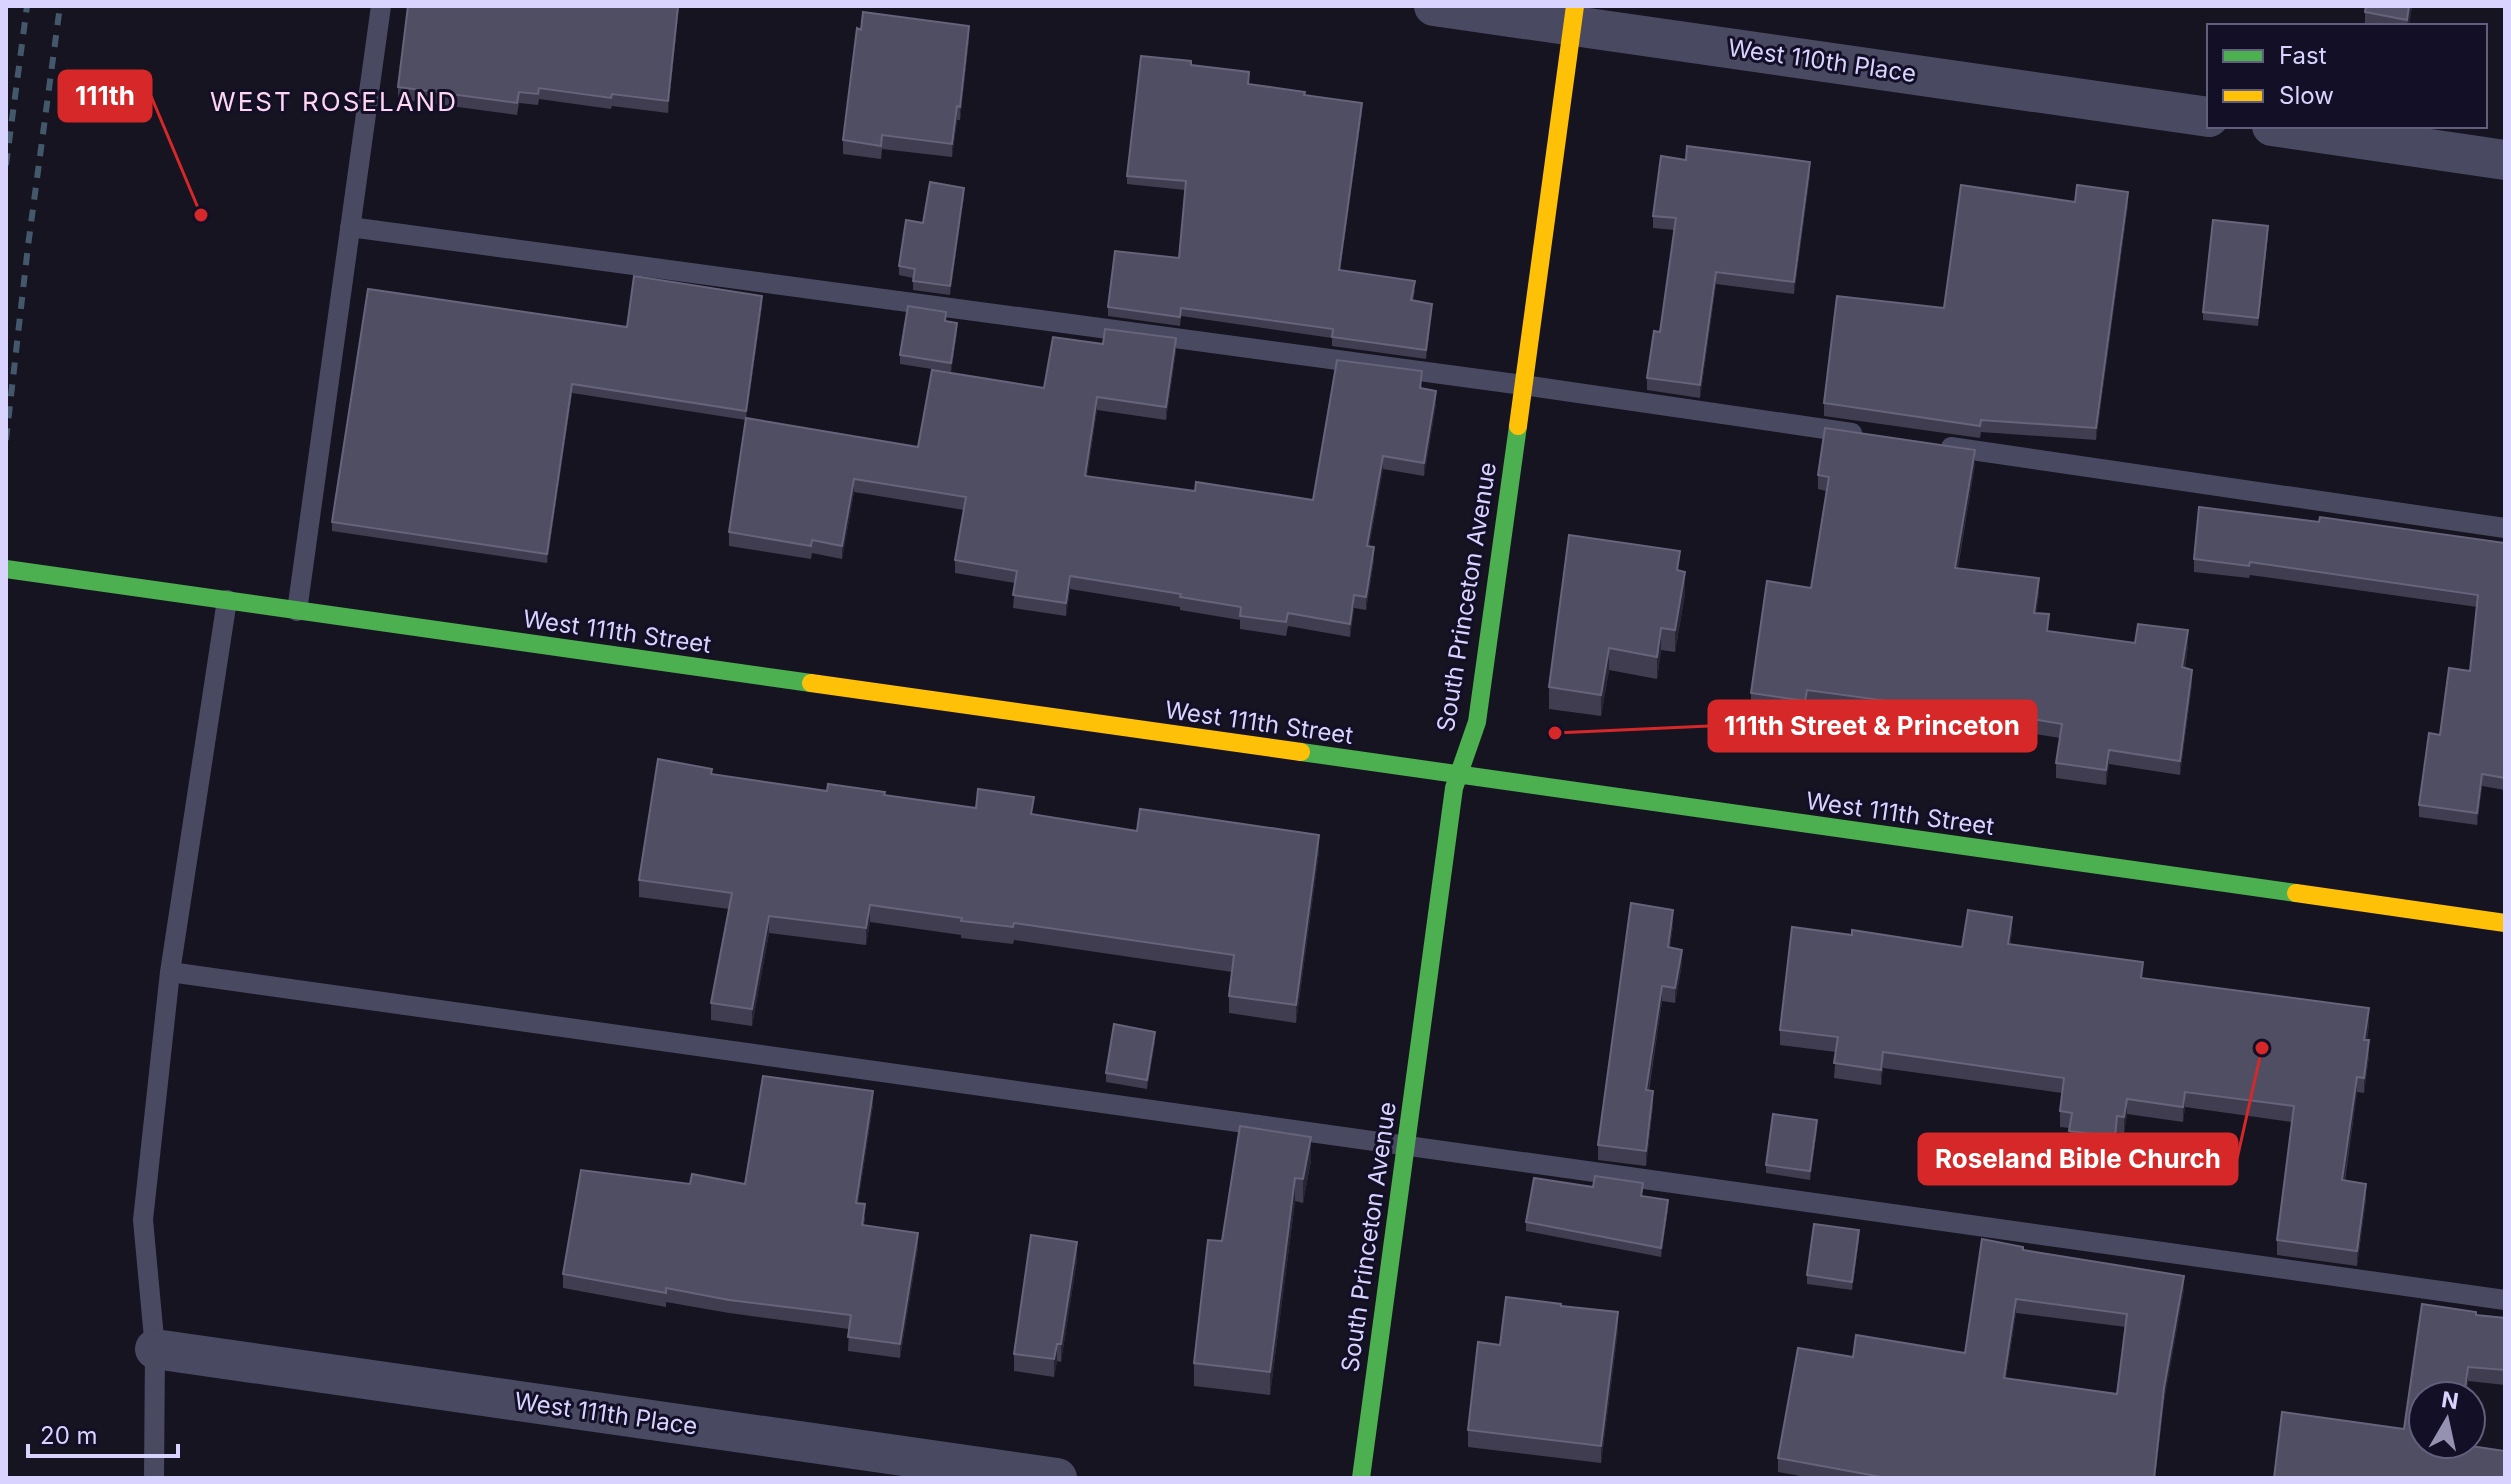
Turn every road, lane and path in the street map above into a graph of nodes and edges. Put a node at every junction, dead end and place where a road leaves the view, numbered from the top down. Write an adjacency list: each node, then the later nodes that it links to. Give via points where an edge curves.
1 (381, 6): 7 (lane)
2 (1434, 6): 3 (street, West 110th Place)
3 (1574, 15): 4 (street, West 110th Place); 8 (main road, South Princeton Avenue)
4 (2207, 117)
5 (2286, 128): 6 (street)
6 (2505, 160)
7 (350, 227): 8 (lane); 14 (lane)
8 (1523, 385): 9 (lane); 15 (main road, South Princeton Avenue, via 1477,722)
9 (1878, 437)
10 (1925, 443): 11 (lane)
11 (2505, 528)
12 (6, 569): 13 (main road, West 111th Street)
13 (227, 600): 14 (main road, West 111th Street); 17 (lane)
14 (297, 611): 15 (main road, West 111th Street)
15 (1458, 775): 16 (main road, West 111th Street); 18 (main road, South Princeton Avenue)
16 (2505, 923)
17 (170, 972): 18 (lane); 20 (lane, via 143,1220)
18 (1406, 1146): 19 (lane); 23 (main road, South Princeton Avenue)
19 (2505, 1300)
20 (155, 1349): 21 (lane); 22 (street, West 111th Place)
21 (154, 1478)
22 (1057, 1478)
23 (1361, 1478)

